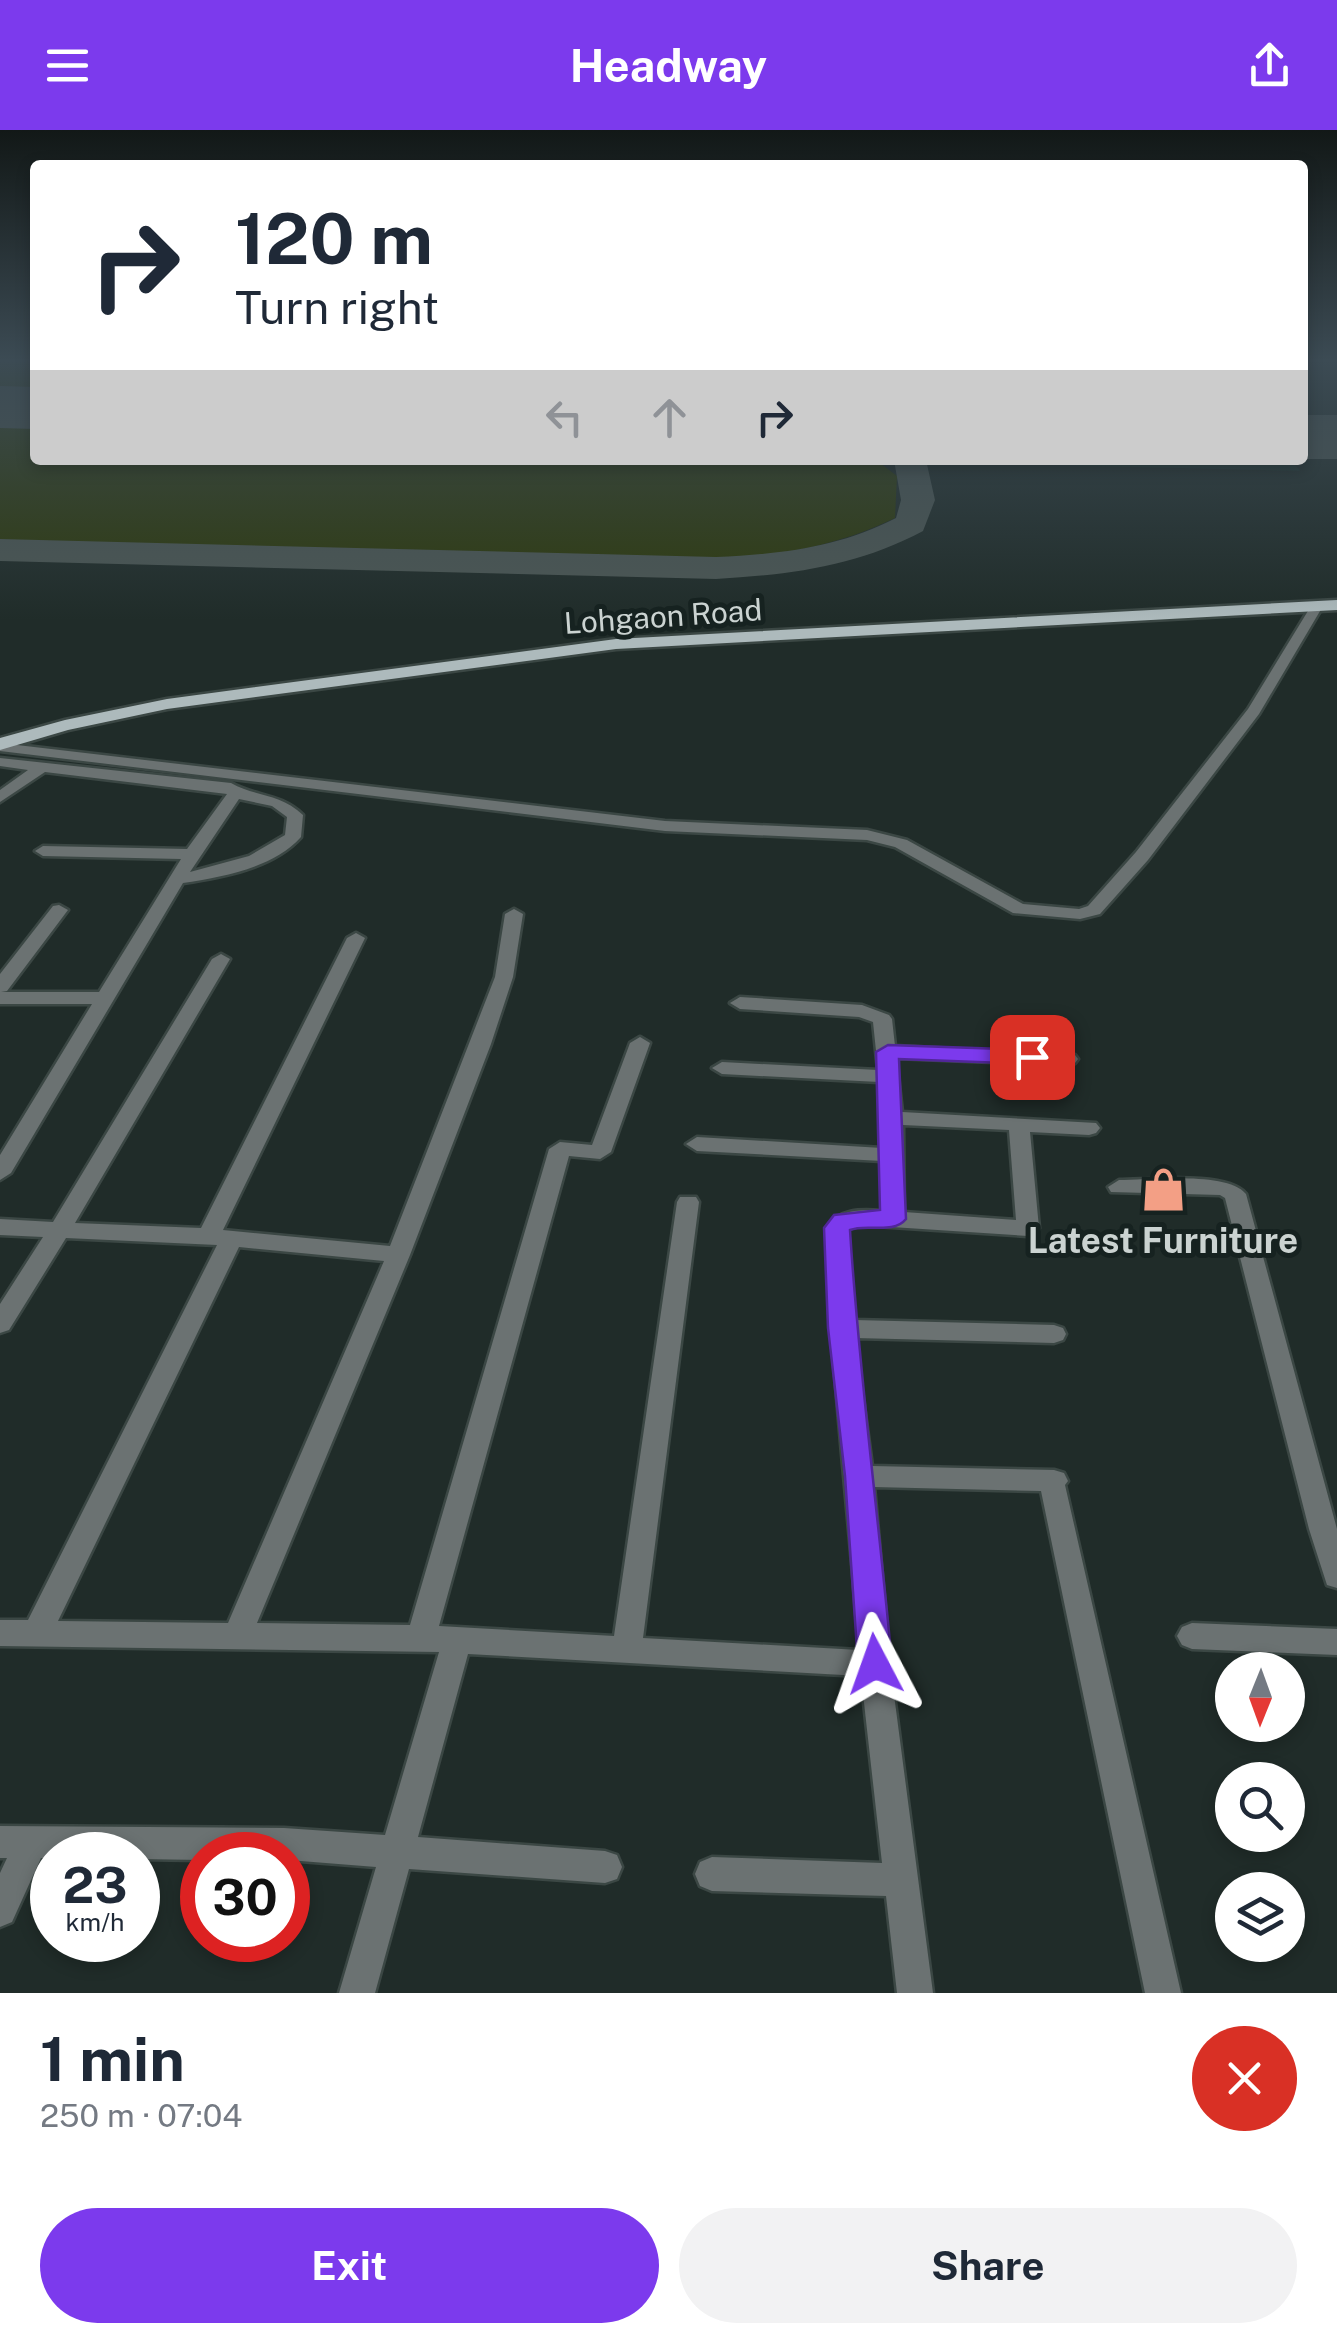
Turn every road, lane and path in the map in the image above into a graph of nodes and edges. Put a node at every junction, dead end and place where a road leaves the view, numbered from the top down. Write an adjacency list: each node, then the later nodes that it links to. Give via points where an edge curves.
1 (1337, 605): 2 (main road, Lohgaon Road)
2 (1317, 606): 3 (main road, Lohgaon Road, via 616,644 167,704); 3 (street, via 1242,726 1142,856 1094,910 1080,914 1019,909 902,844 868,836 665,826)
3 (0, 746)
4 (0, 762): 5 (street)
5 (41, 767): 6 (street, via 231,788); 7 (street)
6 (235, 794): 9 (street); 10 (street, via 286,806 295,815 293,837 223,872)
7 (0, 797)
8 (43, 850): 9 (street)
9 (192, 854): 10 (street)
10 (178, 879): 17 (street)
11 (59, 910): 15 (street)
12 (514, 914): 36 (street, via 504,977)
13 (356, 938): 35 (street)
14 (221, 959): 34 (street)
15 (0, 987)
16 (0, 998): 17 (street)
17 (107, 998): 29 (street)
18 (740, 1003): 20 (street, via 874,1013 886,1029)
19 (640, 1042): 46 (street, via 600,1152 560,1149)
20 (888, 1052): 21 (street); 23 (street)
21 (1068, 1059)
22 (722, 1068): 23 (street)
23 (890, 1077): 24 (street)
24 (892, 1118): 25 (street); 28 (street)
25 (1019, 1124): 26 (street); 32 (street, via 1028,1228)
26 (1089, 1128)
27 (697, 1144): 28 (street)
28 (890, 1154): 32 (street)
29 (0, 1173)
30 (1119, 1187): 41 (street, via 1224,1188 1235,1194)
31 (688, 1202): 49 (street)
32 (893, 1219): 38 (street, via 861,1218 837,1228)
33 (0, 1227): 34 (street)
34 (58, 1230): 35 (street); 37 (street)
35 (220, 1237): 36 (street); 43 (street)
36 (398, 1255): 44 (street)
37 (0, 1324)
38 (842, 1328): 39 (street); 40 (street)
39 (1054, 1334)
40 (860, 1476): 50 (street); 59 (street, via 1054,1485)
41 (1337, 1576)
42 (0, 1633): 43 (street)
43 (37, 1633): 44 (street)
44 (238, 1634): 46 (street)
45 (1192, 1636): 48 (street)
46 (421, 1638): 47 (street)
47 (457, 1640): 49 (street); 52 (street)
48 (1337, 1642)
49 (627, 1649): 50 (street)
50 (875, 1664): 55 (street)
51 (16, 1842): 52 (street); 56 (street)
52 (396, 1850): 53 (street); 57 (street)
53 (605, 1867)
54 (712, 1874): 55 (street)
55 (902, 1880): 58 (street)
56 (0, 1910)
57 (357, 1993)
58 (916, 1993)
59 (1163, 1993)

